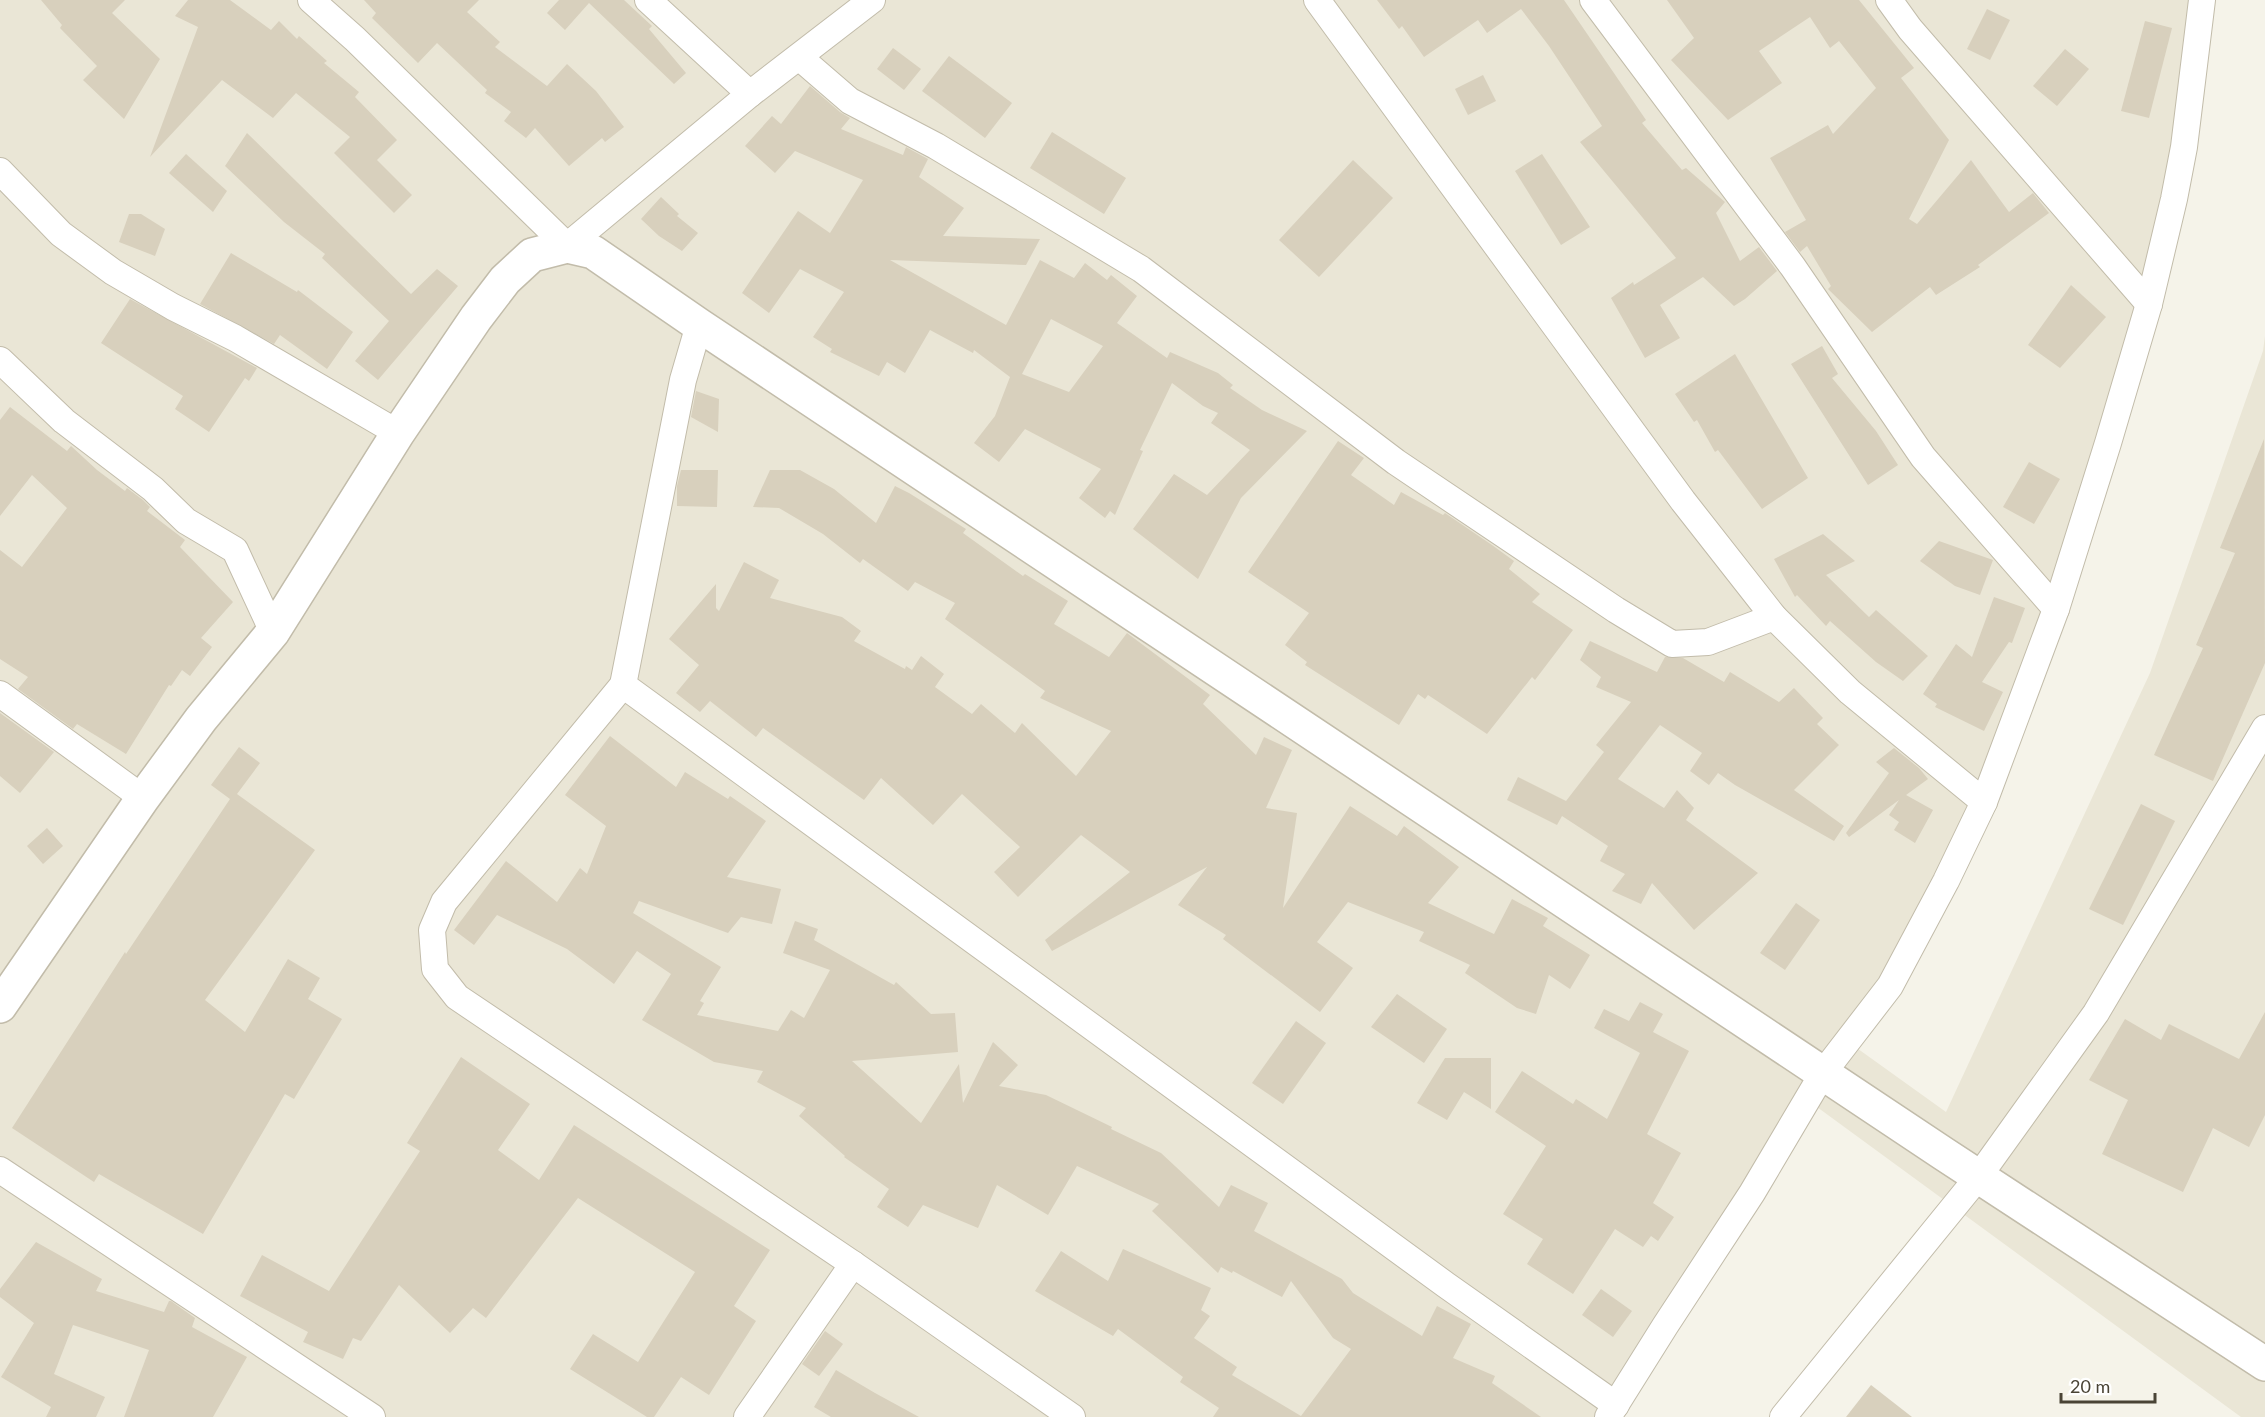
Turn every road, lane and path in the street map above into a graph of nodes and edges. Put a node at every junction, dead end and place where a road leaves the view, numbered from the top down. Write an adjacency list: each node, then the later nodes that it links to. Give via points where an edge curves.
1 (311, 0): 11 (street)
2 (648, 0): 9 (street)
3 (872, 0): 8 (street)
4 (1317, 0): 17 (street, via 1683,501)
5 (1593, 0): 16 (street, via 1793,267 1923,457)
6 (1889, 0): 12 (street)
7 (2202, 0): 12 (street, via 2184,147)
8 (799, 57): 9 (street); 17 (street, via 850,101 936,146 1141,269 1396,462 1672,644 1708,642)
9 (750, 94): 11 (street)
10 (0, 171): 15 (street, via 61,234 113,272)
11 (567, 246): 13 (street, via 593,252); 15 (street, via 532,255 505,280)
12 (2149, 304): 16 (street)
13 (699, 326): 19 (street, via 680,391); 25 (street)
14 (0, 360): 18 (street, via 64,421 153,489 186,521 235,550)
15 (398, 433): 18 (street)
16 (2056, 609): 23 (street)
17 (1774, 617): 23 (street, via 1850,692)
18 (273, 632): 22 (street, via 201,719)
19 (623, 685): 28 (street, via 444,902 432,930 435,969 457,997); 30 (street, via 1427,1271)
20 (0, 694): 22 (street)
21 (2265, 728): 27 (street, via 2096,1013)
22 (143, 798): 24 (street)
23 (1984, 801): 25 (street, via 1890,987)
24 (5, 988)
25 (1831, 1078): 27 (street); 30 (street)
26 (0, 1170): 31 (street)
27 (1979, 1176): 29 (street); 34 (street)
28 (853, 1264): 32 (street); 33 (street)
29 (2264, 1361)
30 (1612, 1411)
31 (372, 1417)
32 (747, 1417)
33 (1072, 1417)
34 (1783, 1417)

